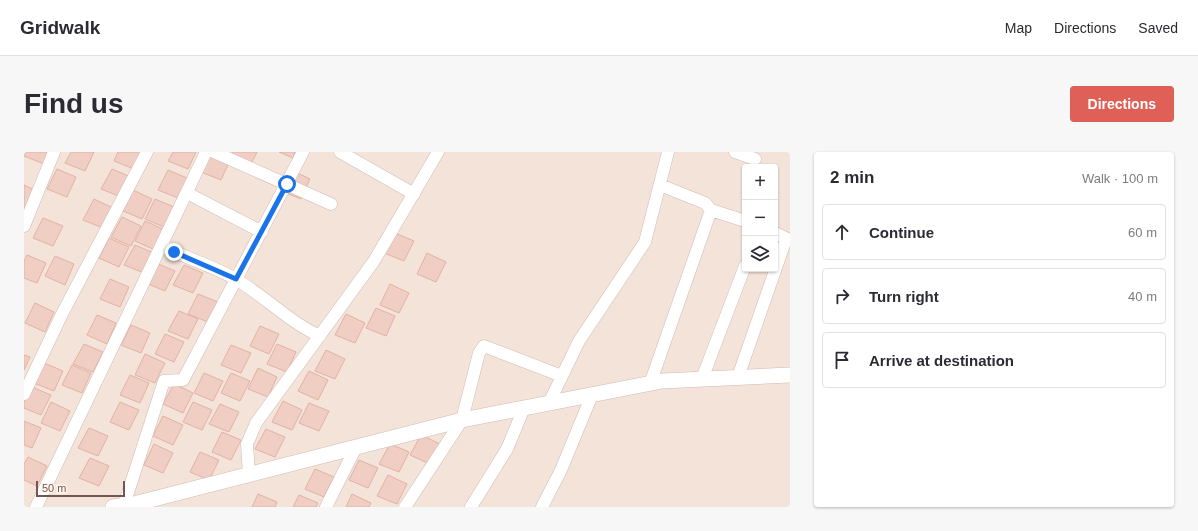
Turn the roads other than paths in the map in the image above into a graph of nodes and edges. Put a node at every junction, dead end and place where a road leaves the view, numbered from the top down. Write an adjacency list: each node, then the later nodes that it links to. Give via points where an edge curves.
1 (54, 152): 18 (street)
2 (147, 152): 31 (street, via 61,316)
3 (206, 152): 13 (street)
4 (214, 152): 11 (street)
5 (303, 152): 11 (street)
6 (340, 152): 14 (street)
7 (438, 152): 14 (street)
8 (668, 152): 12 (street)
9 (735, 152): 10 (street)
10 (755, 159)
11 (287, 184): 15 (street); 19 (street)
12 (660, 185): 16 (street, via 705,204); 27 (street, via 645,242 580,341)
13 (187, 193): 19 (street); 22 (street)
14 (414, 194): 25 (street, via 374,261)
15 (332, 204)
16 (711, 210): 17 (street); 30 (street)
17 (742, 220)
18 (24, 226)
19 (262, 232): 24 (street)
20 (778, 234): 21 (street)
21 (788, 239): 28 (street)
22 (162, 245): 24 (street); 39 (street)
23 (743, 272): 29 (street)
24 (236, 279): 25 (street, via 302,328); 38 (street, via 183,380 164,381)
25 (320, 336): 37 (street, via 256,423 247,444)
26 (789, 373): 28 (street)
27 (562, 376): 33 (street); 35 (street, via 484,346 479,353)
28 (738, 377): 29 (street)
29 (702, 379): 30 (street)
30 (650, 384): 32 (street)
31 (24, 394)
32 (592, 395): 33 (street); 43 (street, via 562,470)
33 (549, 403): 34 (street)
34 (524, 408): 35 (street); 42 (street, via 507,449)
35 (462, 420): 36 (street); 41 (street)
36 (356, 447): 37 (street); 40 (street)
37 (249, 475): 38 (street)
38 (126, 506)
39 (36, 507)
40 (326, 507)
41 (405, 507)
42 (471, 507)
43 (542, 507)

